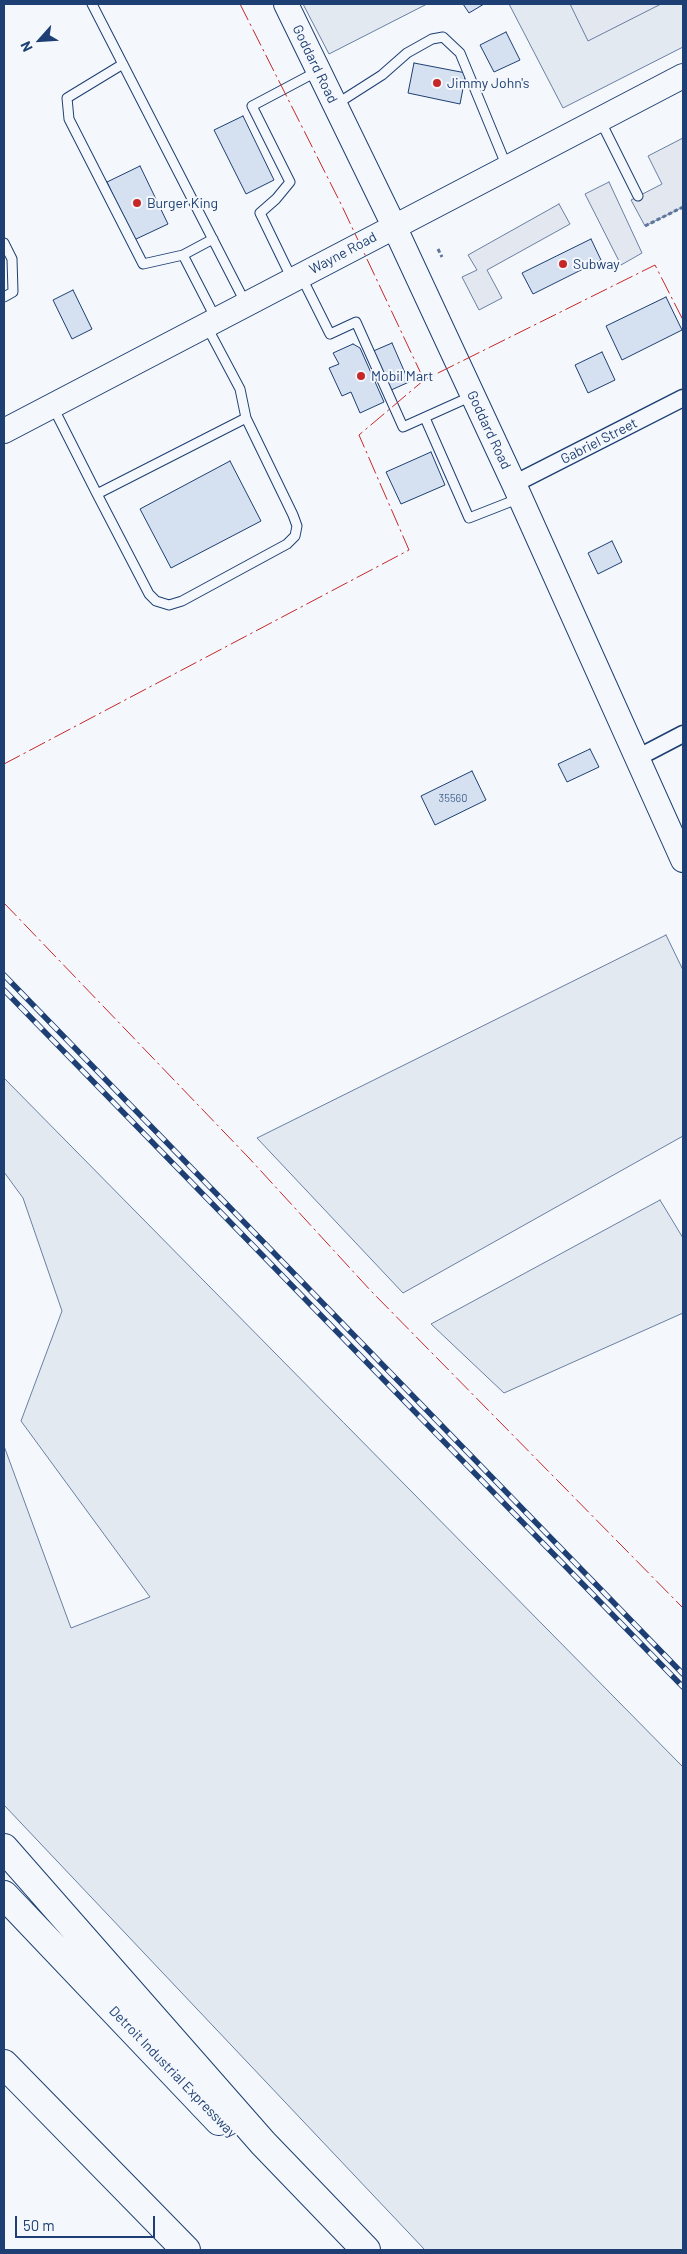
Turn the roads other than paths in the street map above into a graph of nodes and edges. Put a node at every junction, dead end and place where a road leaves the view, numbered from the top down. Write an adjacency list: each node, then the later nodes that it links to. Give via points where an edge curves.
1 (92, 4): 3 (lane)
2 (286, 4): 4 (main road, Goddard Road)
3 (122, 64): 11 (lane); 13 (lane, via 67,98 69,119 143,264)
4 (318, 71): 6 (main road, Goddard Road); 14 (lane, via 252,106 290,182 260,213)
5 (683, 76): 7 (main road, Wayne Road)
6 (335, 105): 8 (lane, via 382,75 407,53 442,37 460,53); 10 (main road, Goddard Road)
7 (600, 120): 8 (main road, Wayne Road); 9 (lane)
8 (507, 167): 10 (main road, Wayne Road)
9 (638, 196)
10 (394, 226): 14 (main road, Wayne Road); 18 (main road, Goddard Road)
11 (212, 239): 13 (lane); 16 (lane)
12 (4, 243): 15 (lane, via 12,259 12,292)
13 (184, 255): 17 (lane)
14 (296, 277): 16 (main road, Wayne Road); 22 (lane, via 330,334 356,322 403,427)
15 (4, 296)
16 (246, 304): 17 (main road, Wayne Road)
17 (211, 322): 20 (main road, Wayne Road); 21 (lane, via 240,389)
18 (473, 396): 22 (lane); 24 (main road, Goddard Road)
19 (683, 398): 24 (street, Gabriel Street)
20 (52, 405): 23 (main road, Wayne Road); 25 (lane)
21 (246, 418): 25 (lane); 25 (lane, via 293,514 297,526 295,536 287,544 182,601 169,605 156,601 149,594)
22 (425, 418): 24 (lane, via 469,518)
23 (4, 431)
24 (517, 491): 27 (main road, Goddard Road)
25 (97, 494)
26 (683, 734): 27 (street)
27 (637, 758): 28 (main road, Goddard Road)
28 (683, 860)
29 (4, 1848): 34 (highway, via 263,2143)
30 (4, 1894): 33 (highway, Detroit Industrial Expressway)
31 (4, 2064): 32 (highway)
32 (186, 2250)
33 (343, 2250)
34 (366, 2250)

